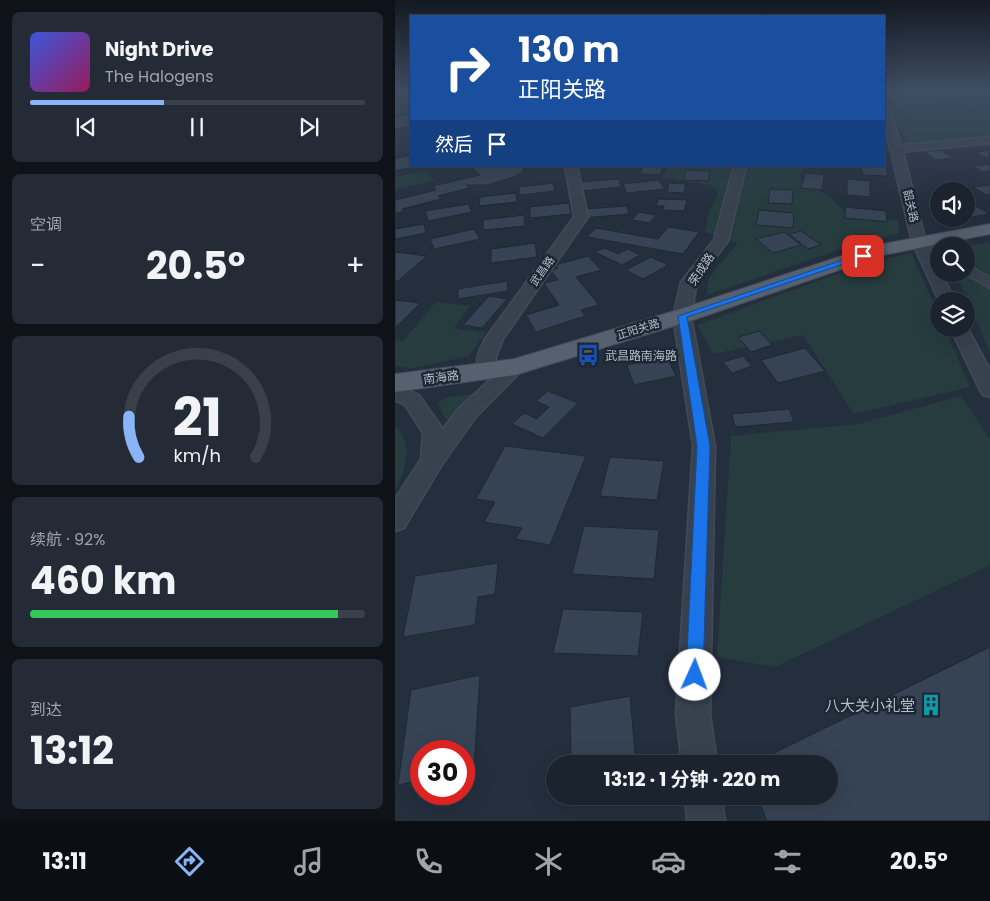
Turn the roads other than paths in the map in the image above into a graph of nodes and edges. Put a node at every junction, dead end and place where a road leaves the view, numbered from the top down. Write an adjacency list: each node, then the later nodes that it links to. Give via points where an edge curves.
1 (890, 127): 3 (street, 韶关路)
2 (990, 140): 3 (street)
3 (897, 149): 7 (street, 韶关路)
4 (571, 167): 14 (street, 武昌路, via 581,217 494,339 486,357)
5 (740, 167): 11 (street, 荣成路, via 721,241 689,282)
6 (990, 229): 7 (main road, 正阳关路)
7 (929, 245): 10 (street, 韶关路); 11 (main road, 正阳关路, via 879,250)
8 (975, 274): 9 (street)
9 (990, 284)
10 (944, 292)
11 (682, 316): 13 (main road, 正阳关路); 20 (street, 荣成路, via 703,446 693,714)
12 (964, 337): 16 (street)
13 (515, 367): 14 (main road, 正阳关路); 18 (street, via 467,413)
14 (488, 371): 15 (main road, 南海路)
15 (395, 383)
16 (990, 390)
17 (395, 391): 18 (street, via 412,400 434,432)
18 (433, 460): 19 (street)
19 (395, 520)
20 (698, 755)
21 (704, 805): 22 (street)
22 (707, 821)

